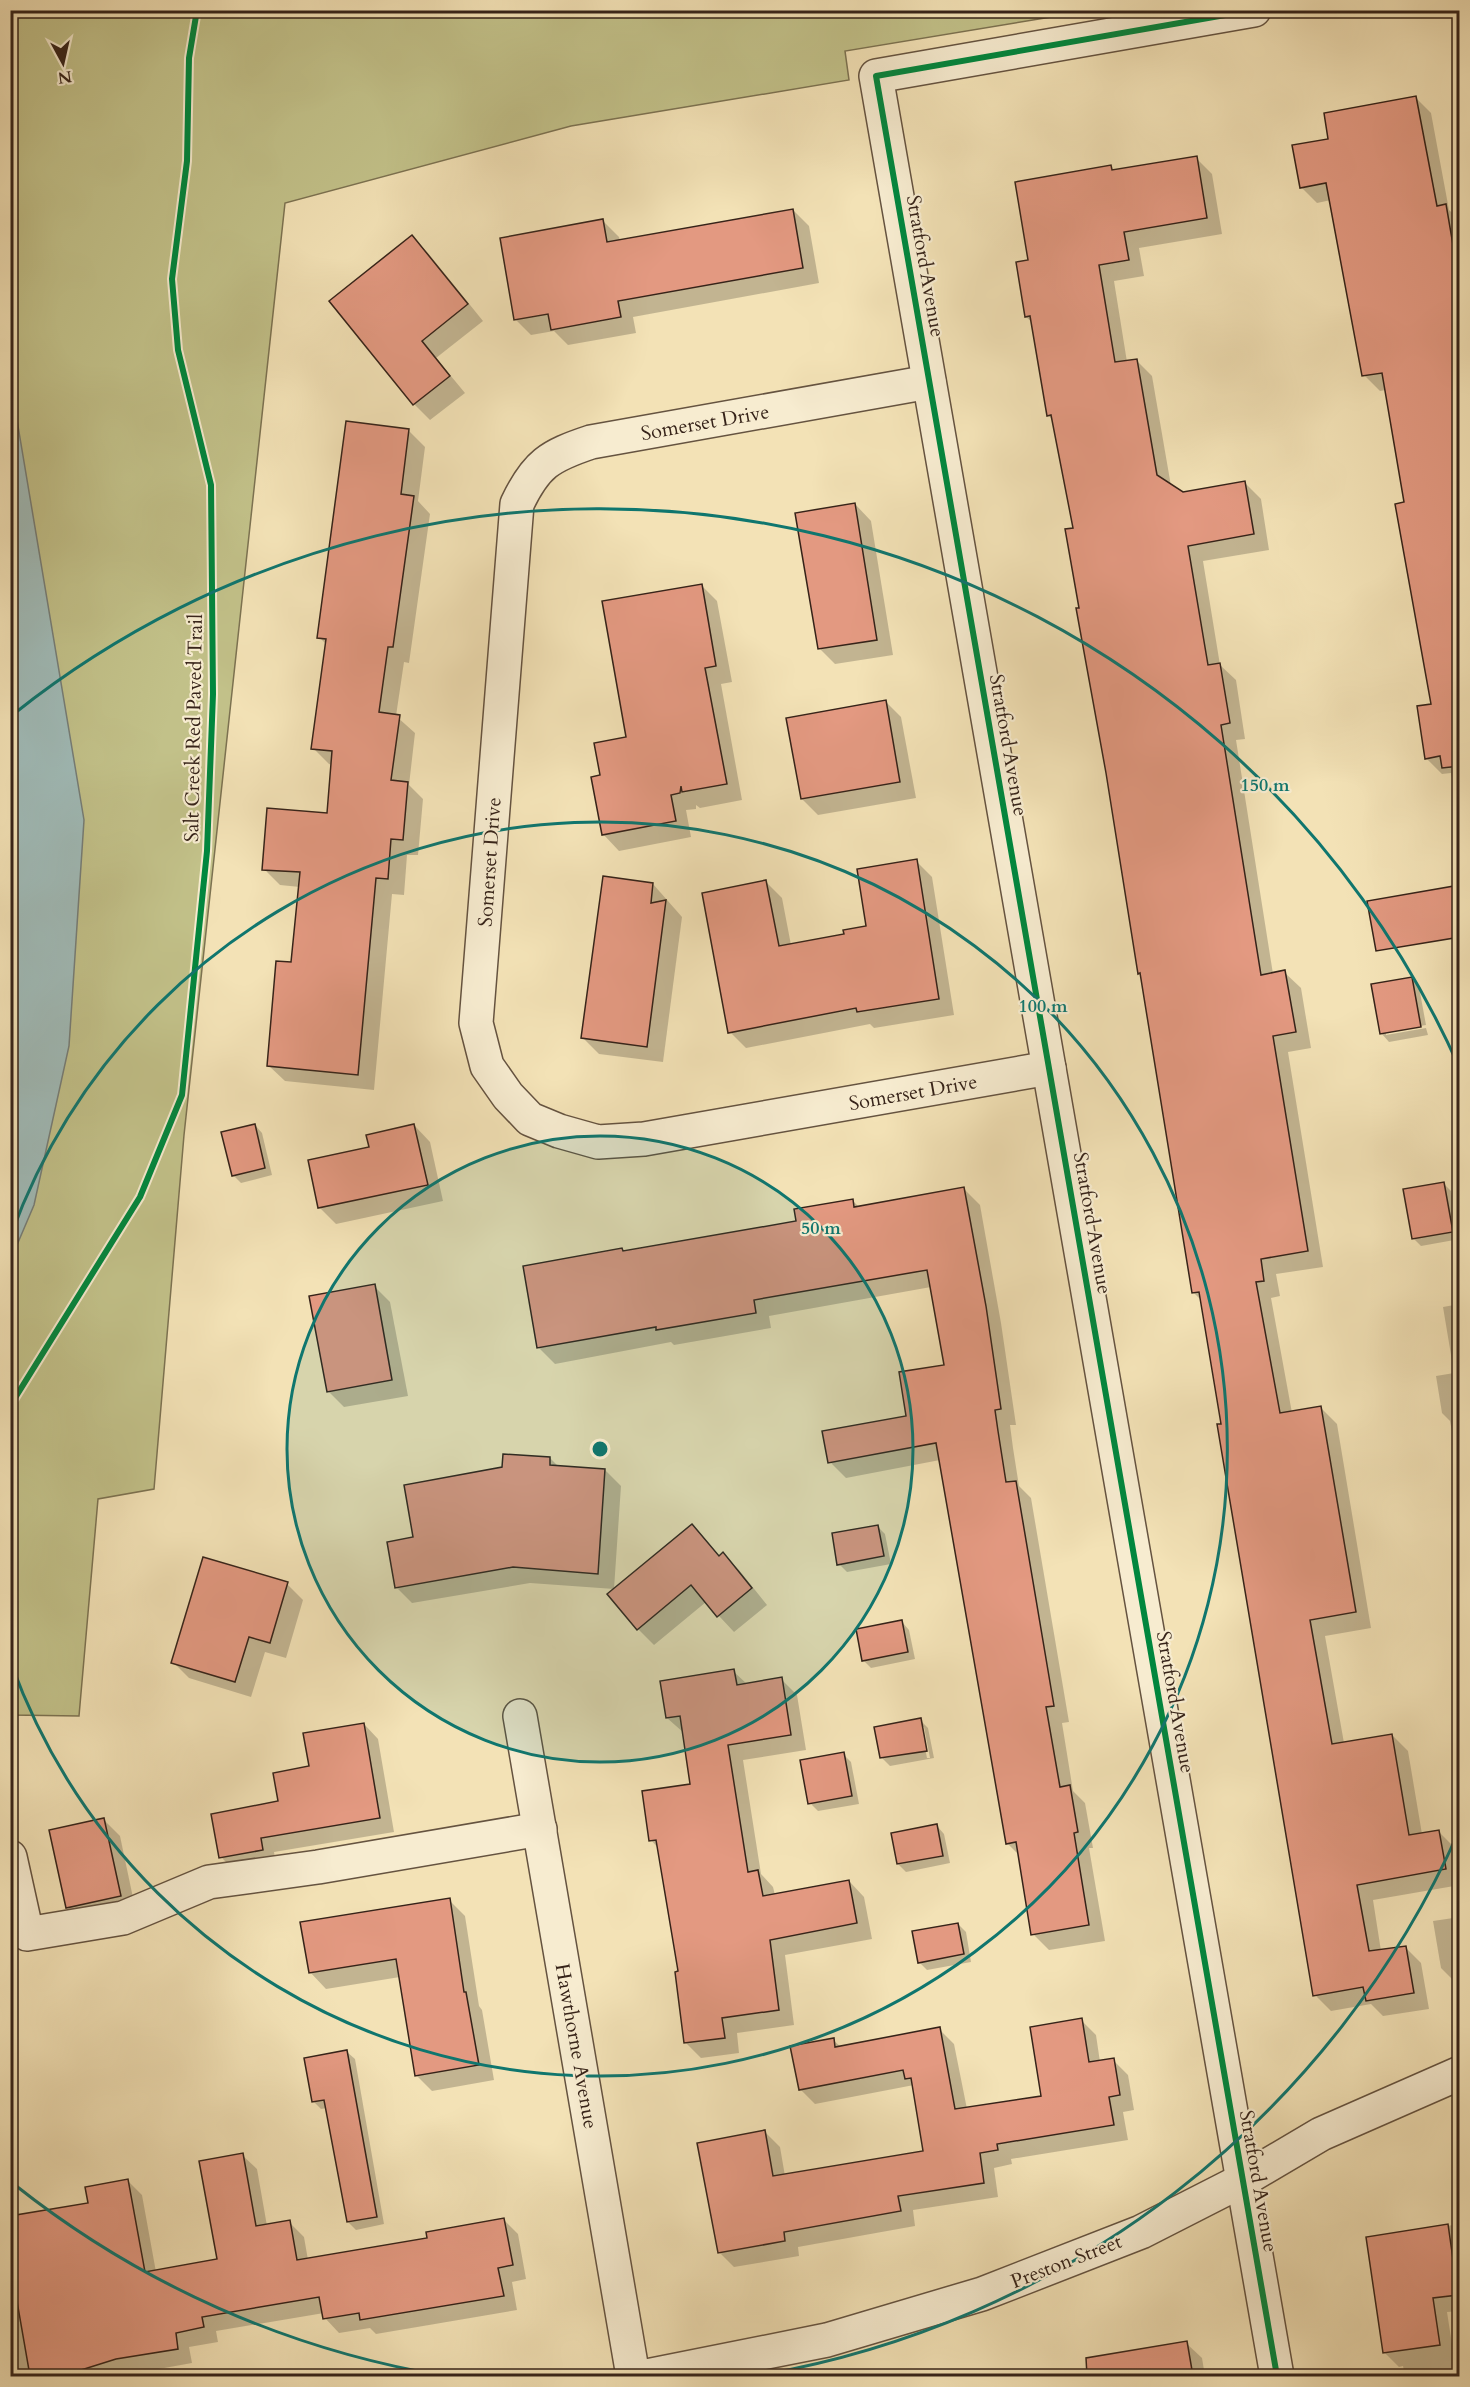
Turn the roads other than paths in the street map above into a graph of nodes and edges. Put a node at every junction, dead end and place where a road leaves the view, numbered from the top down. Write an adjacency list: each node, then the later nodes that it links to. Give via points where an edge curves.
1 (1254, 10): 2 (street, Stratford Avenue, via 876,76)
2 (929, 382): 3 (street, Stratford Avenue); 3 (street, Somerset Drive, via 591,442 544,462 527,482 517,504 476,1023 487,1066 530,1119 598,1142 644,1139)
3 (1049, 1068): 8 (street, Stratford Avenue)
4 (520, 1716): 5 (street, Hawthorne Avenue)
5 (540, 1829): 6 (street, via 209,1882 123,1918 27,1934); 9 (street, Hawthorne Avenue)
6 (10, 1857)
7 (1460, 2073): 8 (street, Preston Street, via 1321,2134)
8 (1243, 2180): 10 (street, Preston Street, via 1141,2232 982,2294 827,2340); 11 (street, Stratford Avenue)
9 (633, 2376)
10 (647, 2376)
11 (1277, 2376)

